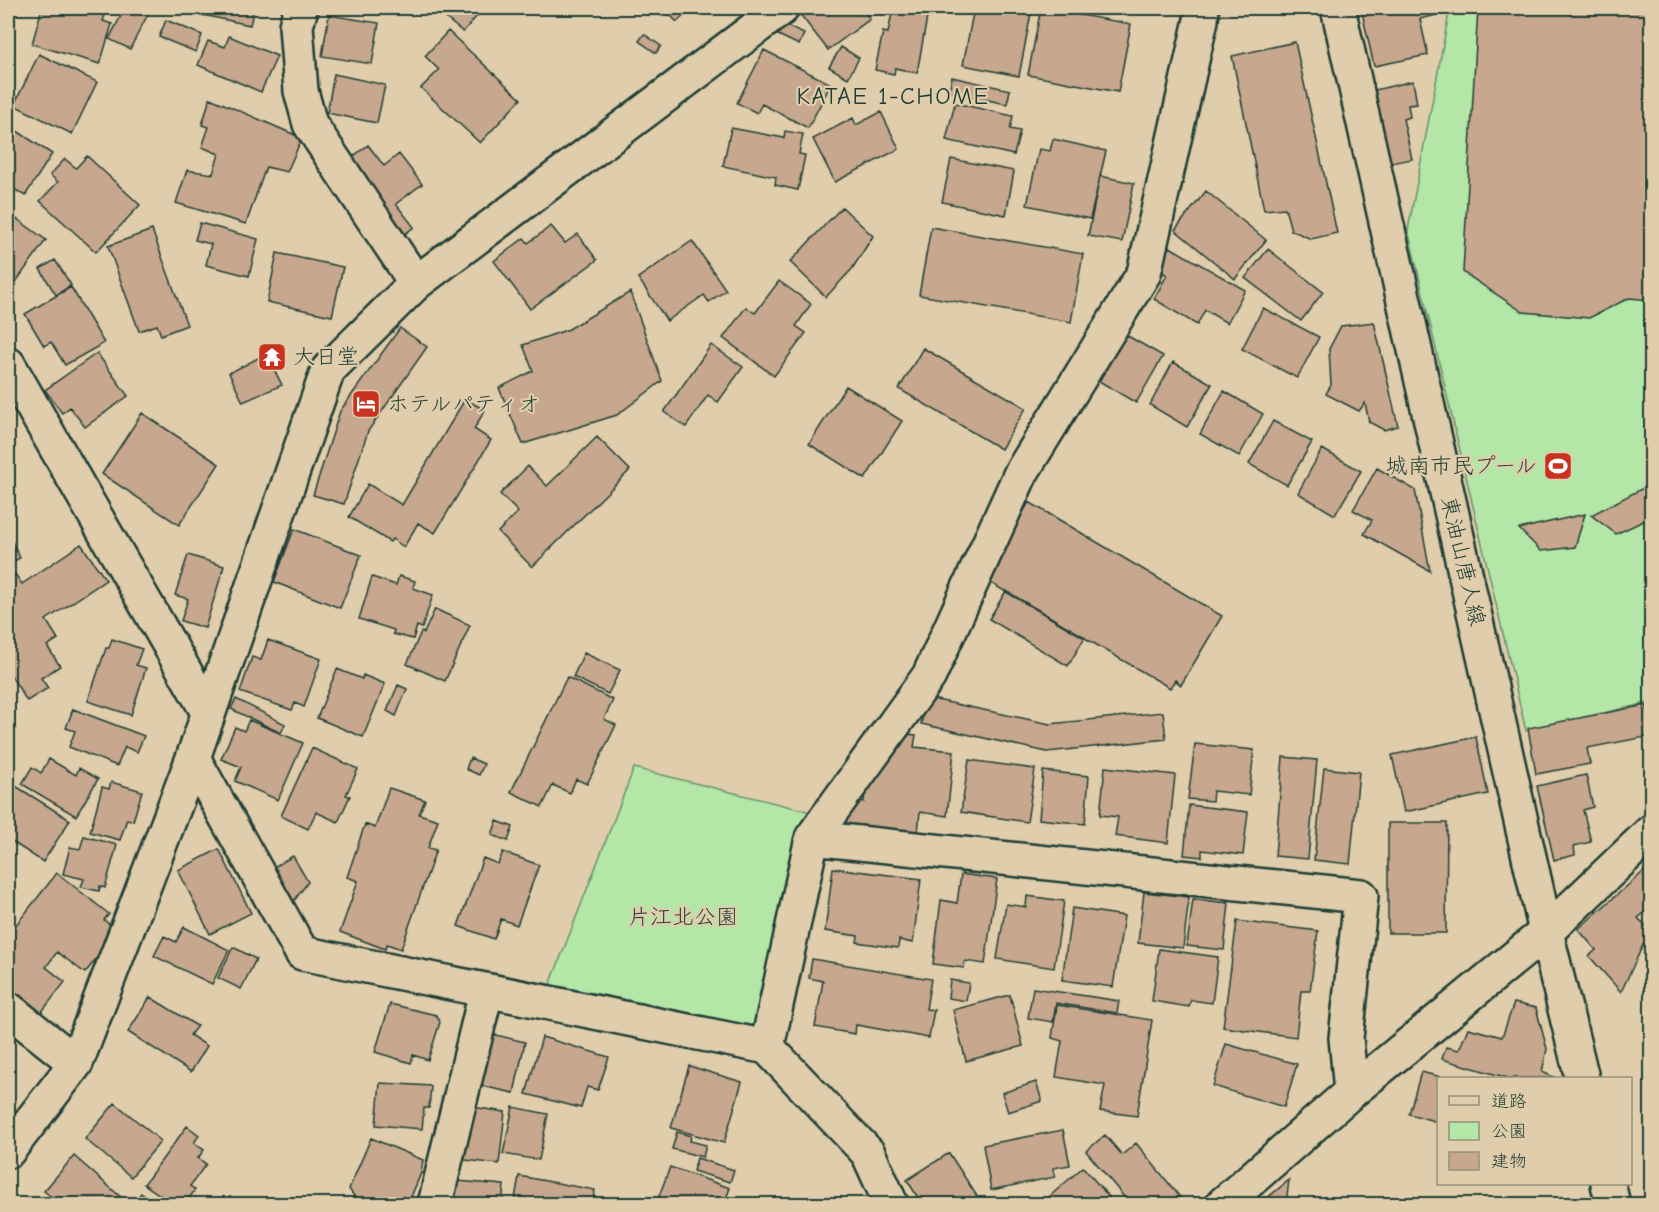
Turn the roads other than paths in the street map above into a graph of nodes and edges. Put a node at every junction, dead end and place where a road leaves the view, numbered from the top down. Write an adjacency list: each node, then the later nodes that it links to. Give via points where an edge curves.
1 (301, 8): 5 (street, via 296,26 301,91 310,124)
2 (782, 8): 5 (street)
3 (1202, 8): 10 (street, via 1144,273 1021,473 929,676)
4 (1338, 8): 11 (street, 東油山唐人線)
5 (416, 283): 7 (street, via 328,370)
6 (8, 364): 7 (street)
7 (208, 712): 8 (street)
8 (193, 758): 12 (street, via 302,953); 15 (street)
9 (1652, 831): 11 (street)
10 (813, 838): 14 (street); 17 (street, via 1360,896 1346,1038)
11 (1546, 932): 16 (street, 東油山唐人線); 17 (street)
12 (486, 992): 14 (street); 20 (street)
13 (8, 1008): 15 (street)
14 (767, 1047): 21 (street, via 868,1153)
15 (76, 1063): 18 (street)
16 (1582, 1077)
17 (1351, 1092): 22 (street)
18 (8, 1151)
19 (1608, 1185): 23 (street)
20 (435, 1204)
21 (891, 1204)
22 (1223, 1204)
23 (1613, 1204)

